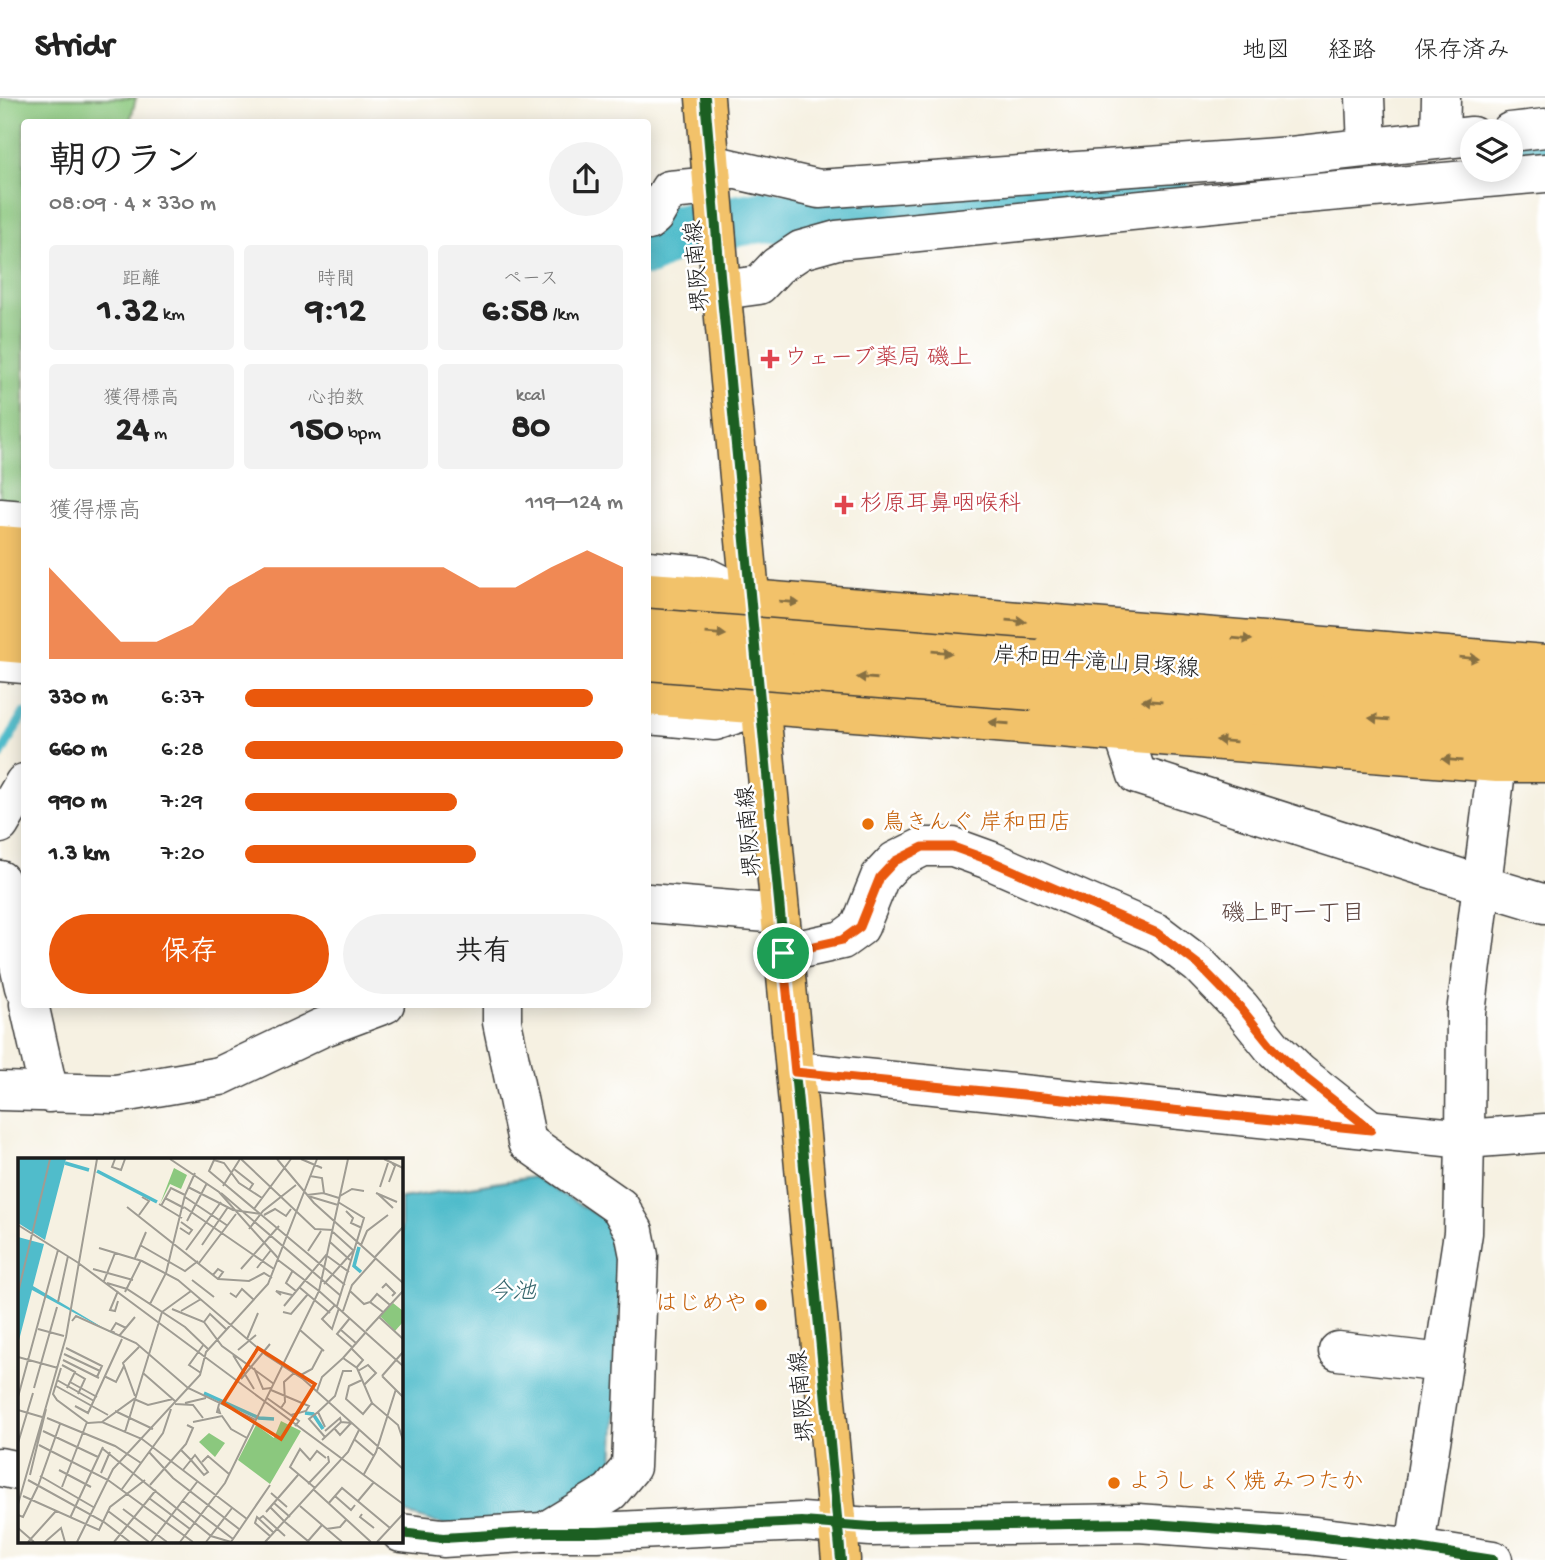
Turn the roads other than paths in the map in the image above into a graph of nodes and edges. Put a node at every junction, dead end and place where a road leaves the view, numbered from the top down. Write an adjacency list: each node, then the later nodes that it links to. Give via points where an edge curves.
1 (705, 98): 10 (main road, 堺阪南線)
2 (1365, 98): 7 (street)
3 (1441, 98): 6 (street)
4 (1545, 128): 5 (street)
5 (1523, 131)
6 (1456, 138): 7 (street)
7 (1367, 147): 8 (street)
8 (1291, 156): 10 (street, via 819,189); 11 (street)
9 (1545, 173): 11 (street)
10 (713, 182): 12 (street, via 669,190); 13 (main road, 堺阪南線)
11 (1294, 195): 13 (street, via 837,240 801,250 759,285)
12 (651, 218)
13 (721, 283): 22 (main road, 堺阪南線)
14 (0, 518): 15 (street)
15 (21, 520)
16 (0, 545): 17 (main road)
17 (21, 547)
18 (651, 570): 22 (street, via 702,575)
19 (0, 577): 20 (main road)
20 (21, 579)
21 (651, 592): 22 (main road)
22 (750, 599): 31 (main road, one-way to 31); 35 (main road, 堺阪南線)
23 (0, 610): 24 (main road)
24 (21, 612)
25 (651, 628): 32 (main road, 岸和田牛滝山貝塚線, one-way to 32, bridge)
26 (0, 642): 27 (main road)
27 (21, 644)
28 (651, 661): 32 (main road, 岸和田牛滝山貝塚線, one-way to 28, bridge)
29 (0, 662): 30 (street)
30 (21, 664)
31 (1545, 664)
32 (1034, 675): 34 (main road, 岸和田牛滝山貝塚線); 37 (main road, 岸和田牛滝山貝塚線, one-way to 32, via 1473,726)
33 (651, 696): 35 (main road)
34 (1545, 699)
35 (761, 706): 36 (street, via 715,721); 38 (main road, one-way to 35); 47 (main road, 堺阪南線)
36 (651, 715)
37 (1545, 726)
38 (1123, 733): 39 (main road, one-way to 38); 44 (street, via 1137,775)
39 (1497, 763): 40 (main road); 44 (street)
40 (1545, 764)
41 (21, 788): 42 (street)
42 (0, 824)
43 (0, 880): 48 (street)
44 (1482, 886): 46 (street); 59 (street, via 1466,1013)
45 (651, 903): 47 (street)
46 (1545, 904)
47 (780, 914): 49 (main road, 堺阪南線)
48 (19, 936): 50 (street)
49 (783, 953): 54 (main road, 堺阪南線); 57 (street, via 842,940 860,927 880,877 895,861 923,847 953,847 1157,933 1199,965 1299,1073)
50 (21, 956)
51 (30, 1008): 56 (street)
52 (374, 1008): 56 (street, via 220,1076 116,1094)
53 (502, 1008): 64 (street, via 527,1142 620,1207 634,1231 639,1256 631,1467 610,1492)
54 (795, 1072): 57 (street); 66 (main road, 堺阪南線)
55 (0, 1091): 56 (street)
56 (49, 1093)
57 (1371, 1130): 59 (street)
58 (1545, 1133): 59 (street)
59 (1465, 1139): 61 (street, via 1463,1233)
60 (1338, 1351): 61 (street)
61 (1443, 1363): 67 (street)
62 (0, 1467): 63 (street)
63 (18, 1471)
64 (543, 1532): 65 (street); 66 (street, via 802,1522)
65 (404, 1542)
66 (839, 1542): 67 (street, via 872,1527 1138,1523 1307,1535)
67 (1415, 1554): 68 (street)
68 (1493, 1560)

